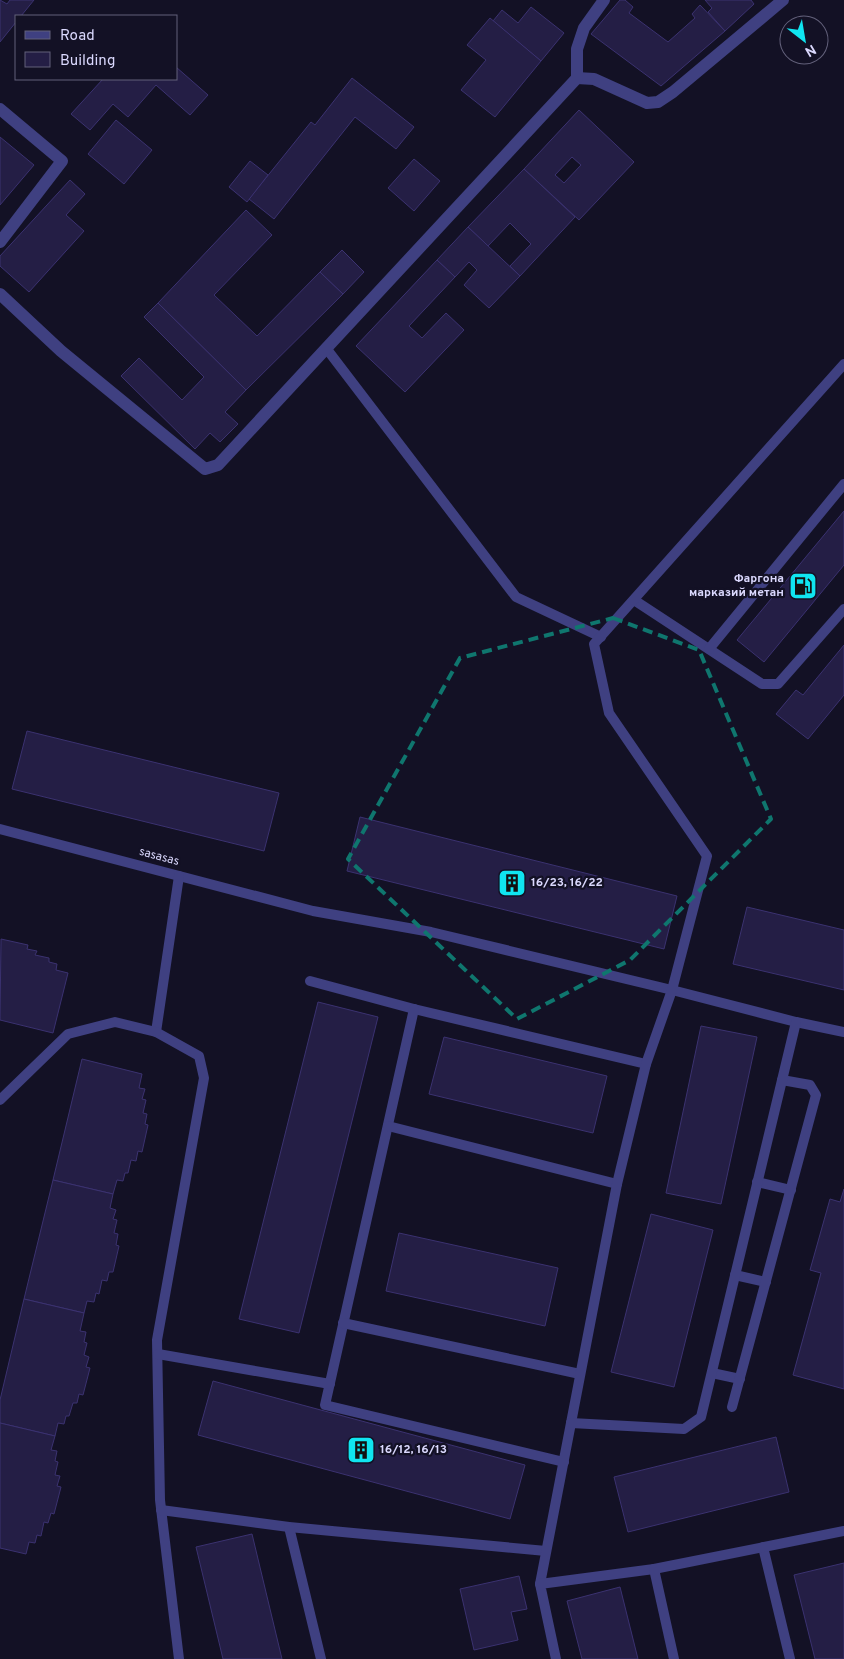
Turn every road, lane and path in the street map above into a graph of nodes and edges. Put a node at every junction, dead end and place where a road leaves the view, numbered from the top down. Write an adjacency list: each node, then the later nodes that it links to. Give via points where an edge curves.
1 (604, 0): 3 (street, via 584,28 577,48)
2 (783, 0): 3 (street, via 658,102 647,103 594,79)
3 (577, 78): 7 (street)
4 (0, 109): 5 (street, via 62,161)
5 (0, 242)
6 (0, 294): 7 (street, via 61,350 205,469 218,465)
7 (326, 348): 12 (lane, via 516,597)
8 (844, 364): 10 (lane)
9 (844, 484): 13 (lane)
10 (634, 600): 12 (lane); 13 (lane)
11 (844, 609): 13 (lane, via 778,684 762,684)
12 (601, 637): 17 (lane, via 594,644 609,713 707,856)
13 (709, 649)
14 (0, 828): 15 (lane, sasasas)
15 (179, 876): 17 (lane, sasasas, via 312,910 431,932); 20 (lane)
16 (310, 981): 18 (lane)
17 (672, 990): 19 (lane, sasasas); 22 (lane)
18 (414, 1009): 22 (lane); 25 (lane)
19 (796, 1022): 21 (lane, sasasas); 23 (lane)
20 (156, 1032): 24 (lane, via 115,1022 68,1034); 32 (lane, via 200,1056 204,1078 157,1340)
21 (844, 1032)
22 (646, 1064): 27 (lane)
23 (782, 1080): 26 (lane); 28 (lane, via 810,1085 816,1095)
24 (0, 1100)
25 (388, 1126): 27 (lane); 31 (lane)
26 (757, 1182): 28 (lane); 29 (lane)
27 (617, 1184): 34 (lane)
28 (791, 1190): 30 (lane)
29 (735, 1275): 30 (lane); 33 (lane)
30 (766, 1282): 35 (lane)
31 (343, 1324): 34 (lane); 36 (lane)
32 (158, 1354): 36 (lane); 40 (lane)
33 (712, 1373): 35 (lane); 38 (lane, via 701,1418 684,1429)
34 (580, 1374): 38 (lane)
35 (740, 1379): 37 (lane)
36 (330, 1384): 39 (lane, via 325,1405)
37 (732, 1407)
38 (571, 1423): 39 (lane)
39 (564, 1462): 44 (lane)
40 (161, 1510): 41 (lane); 47 (lane)
41 (289, 1527): 44 (lane); 48 (lane)
42 (844, 1531): 43 (lane)
43 (763, 1547): 45 (lane); 51 (lane)
44 (546, 1551): 46 (lane)
45 (654, 1569): 46 (lane); 50 (lane)
46 (540, 1584): 49 (lane)
47 (179, 1659)
48 (321, 1659)
49 (556, 1659)
50 (674, 1659)
51 (790, 1659)

